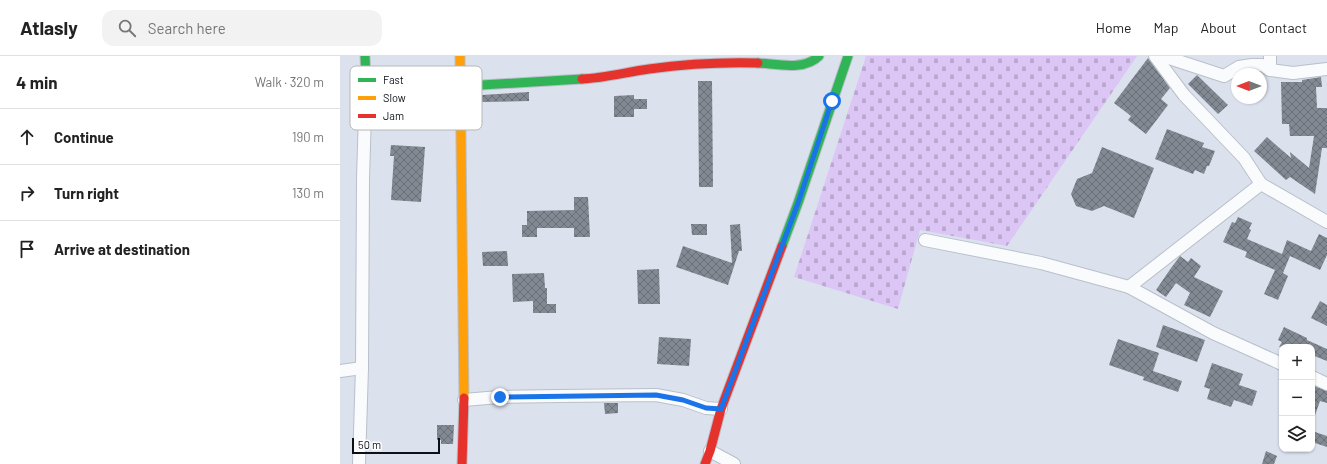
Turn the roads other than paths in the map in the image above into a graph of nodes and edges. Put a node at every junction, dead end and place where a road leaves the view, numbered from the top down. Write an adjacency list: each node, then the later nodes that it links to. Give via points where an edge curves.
1 (365, 56): 8 (street)
2 (460, 56): 9 (street)
3 (819, 56): 12 (street, via 814,61 800,65 707,63 649,69 601,78)
4 (848, 56): 25 (street, via 798,203)
5 (1155, 56): 15 (street, via 1184,95 1244,158)
6 (1163, 56): 10 (street, via 1224,76 1239,67 1252,65 1262,65)
7 (1270, 56): 10 (street)
8 (365, 66)
9 (460, 66)
10 (1270, 70): 11 (street, via 1293,73)
11 (1327, 70)
12 (482, 85)
13 (364, 130): 20 (street)
14 (461, 130): 24 (street)
15 (1261, 184): 16 (street); 18 (street)
16 (1327, 222)
17 (925, 240): 18 (street, via 1041,263)
18 (1129, 287): 19 (street, via 1214,333)
19 (1279, 363)
20 (362, 368): 21 (street); 27 (street)
21 (340, 371)
22 (1315, 378): 23 (street)
23 (1327, 384)
24 (464, 400): 25 (street, via 500,397 656,395 706,408); 28 (street)
25 (721, 409): 26 (street)
26 (710, 451): 29 (street); 30 (street)
27 (359, 464)
28 (462, 464)
29 (705, 464)
30 (734, 464)

